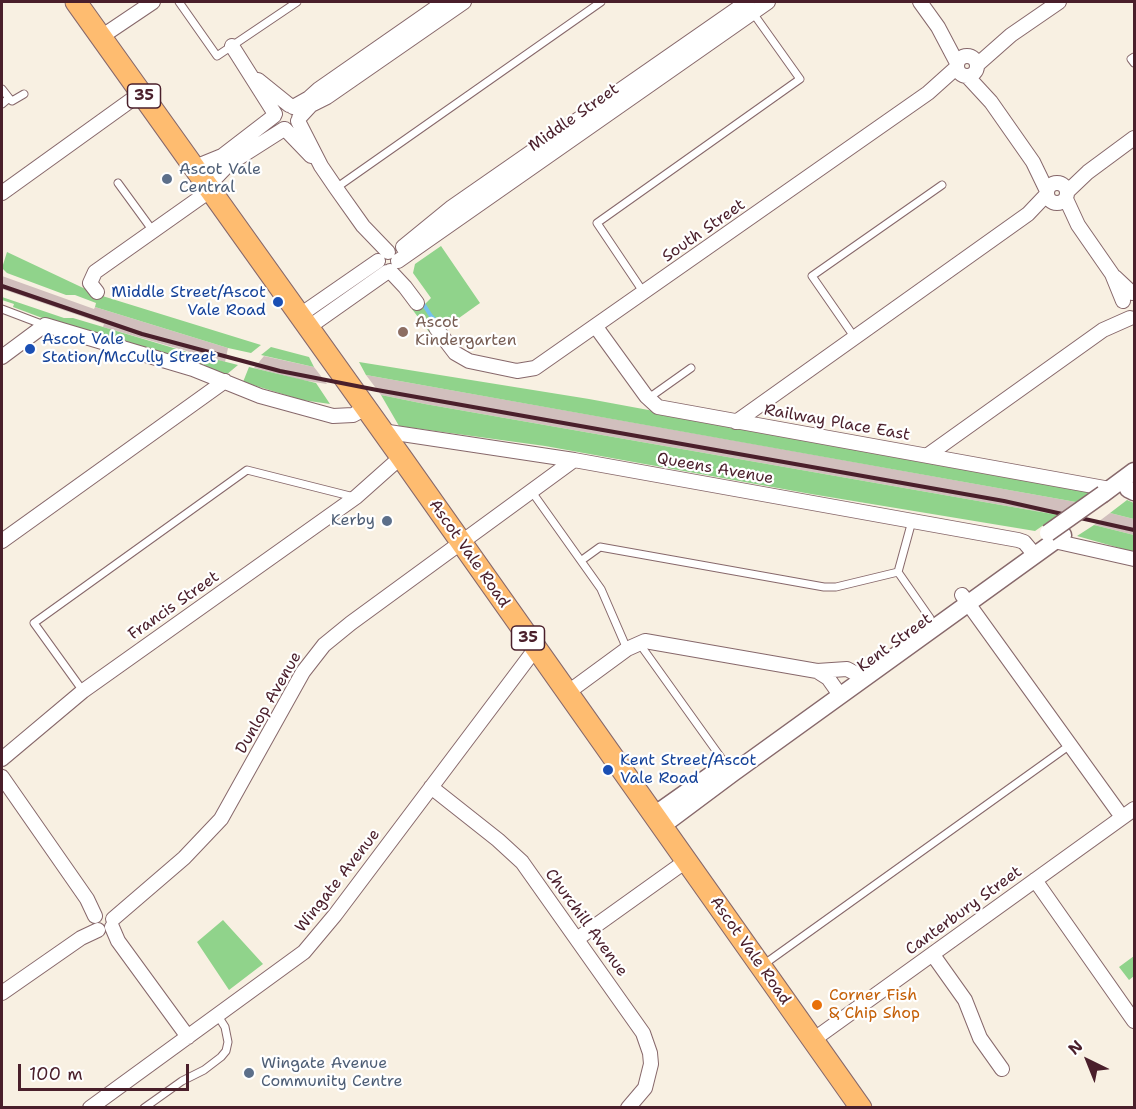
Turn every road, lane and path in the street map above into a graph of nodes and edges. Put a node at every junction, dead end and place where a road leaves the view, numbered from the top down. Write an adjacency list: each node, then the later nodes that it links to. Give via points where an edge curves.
1 (76, 2): 12 (main road, Ascot Vale Road / 35)
2 (153, 2): 12 (street)
3 (179, 2): 14 (lane, via 217,56)
4 (297, 2): 14 (lane)
5 (444, 2): 13 (street)
6 (601, 2): 33 (lane)
7 (768, 2): 11 (street, Middle Street)
8 (920, 2): 17 (street)
9 (1059, 2): 17 (street, South Street)
10 (459, 3): 13 (street)
11 (750, 7): 37 (street, Middle Street, via 536,157 452,207); 39 (lane, via 800,79 599,219 597,223)
12 (101, 37): 20 (main road, Ascot Vale Road / 35)
13 (400, 39): 24 (street, via 327,97)
14 (232, 46): 18 (street)
15 (1134, 57): 16 (lane)
16 (1134, 63)
17 (967, 66): 35 (street); 39 (street, South Street)
18 (252, 75): 24 (street); 25 (street)
19 (2, 89): 22 (lane)
20 (141, 93): 28 (main road, Ascot Vale Road / 35); 34 (street)
21 (24, 94): 22 (lane, via 12,101)
22 (9, 98): 23 (lane)
23 (2, 104)
24 (295, 113): 25 (street, via 282,106); 26 (street, via 293,127); 29 (street)
25 (275, 115): 26 (street, via 278,125); 28 (street, via 222,156)
26 (285, 129): 29 (street); 32 (street, via 230,164)
27 (1134, 138): 35 (street)
28 (195, 166): 32 (main road, Ascot Vale Road / 35)
29 (321, 166): 33 (street)
30 (118, 183): 36 (lane)
31 (942, 185): 47 (lane, via 812,276)
32 (210, 188): 36 (street); 43 (main road, Ascot Vale Road / 35)
33 (336, 188): 37 (street)
34 (2, 193)
35 (1057, 194): 41 (street); 47 (street)
36 (153, 231): 38 (street, via 95,272 90,283)
37 (389, 262): 40 (street); 43 (street, Middle Street)
38 (98, 292)
39 (644, 293): 45 (street, South Street)
40 (417, 303)
41 (1130, 305): 55 (street, via 1103,330)
42 (2, 309): 44 (lane)
43 (304, 321): 52 (main road, Ascot Vale Road / 35)
44 (45, 325): 48 (street); 50 (street)
45 (596, 327): 46 (street, South Street, via 535,368 517,371 461,358); 53 (street, Railway Place East, via 646,396 658,406)
46 (436, 328)
47 (855, 338): 53 (street)
48 (2, 357)
49 (691, 368): 51 (lane)
50 (225, 381): 52 (street, via 260,396 333,416 346,416); 64 (street)
51 (653, 395)
52 (366, 408): 54 (main road, Ascot Vale Road / 35)
53 (736, 422): 55 (street, Railway Place East)
54 (382, 431): 56 (street, Queens Avenue); 57 (main road, Ascot Vale Road / 35)
55 (928, 455): 59 (street, Railway Place East)
56 (574, 460): 60 (street, Dunlop Avenue); 62 (street, Queens Avenue)
57 (404, 461): 61 (street, Francis Street); 65 (main road, Ascot Vale Road / 35)
58 (1134, 471): 59 (street, Kent Street)
59 (1121, 491): 63 (street, Kent Street)
60 (532, 492): 65 (street, Dunlop Avenue); 68 (lane)
61 (356, 498): 76 (street, Francis Street); 76 (lane, via 247,470 237,477 34,622)
62 (912, 521): 66 (street, Queens Avenue, via 1018,540); 69 (lane)
63 (1055, 536): 66 (street, Kent Street); 67 (street)
64 (2, 541)
65 (462, 543): 73 (main road, Ascot Vale Road / 35); 89 (street, Dunlop Avenue, via 351,623 314,656 221,819 184,858)
66 (1032, 551): 70 (street, Kent Street)
67 (1134, 559)
68 (582, 560): 69 (lane, via 600,547 824,587); 72 (lane)
69 (898, 572): 71 (lane)
70 (965, 599): 71 (street, Kent Street); 75 (street, Kent Street); 79 (street)
71 (930, 618): 75 (street, Kent Street)
72 (633, 645): 74 (street, via 652,641); 78 (street); 81 (lane)
73 (536, 648): 78 (main road, Ascot Vale Road / 35); 83 (street, Wingate Avenue)
74 (816, 671): 75 (street, via 847,669); 77 (street)
75 (859, 675): 77 (street, Kent Street)
76 (83, 691): 80 (street, Francis Street)
77 (837, 691): 81 (street, Kent Street)
78 (567, 693): 86 (main road, Ascot Vale Road / 35)
79 (1070, 745): 85 (street); 92 (lane)
80 (2, 759)
81 (729, 769): 86 (street, Kent Street)
82 (2, 777): 89 (street)
83 (431, 787): 90 (street, Churchill Avenue, via 512,852); 94 (street, Wingate Avenue, via 319,936 289,964)
84 (1134, 809): 85 (street, Canterbury Street)
85 (1122, 818): 88 (street, Canterbury Street)
86 (658, 821): 87 (main road, Ascot Vale Road / 35)
87 (686, 861): 90 (street); 92 (main road, Ascot Vale Road / 35)
88 (1035, 880): 91 (street, Canterbury Street); 95 (street)
89 (103, 922): 93 (street, Dunlop Avenue); 96 (street)
90 (577, 939): 101 (street, Churchill Avenue, via 648,1043 651,1064 645,1088)
91 (933, 955): 97 (street, Canterbury Street); 98 (street, via 965,1000 980,1038)
92 (761, 966): 97 (main road, Ascot Vale Road / 35)
93 (2, 993)
94 (218, 1016): 96 (street, Wingate Avenue); 100 (lane, via 225,1027 226,1051 204,1070)
95 (1134, 1021)
96 (188, 1037): 99 (street, Wingate Avenue)
97 (813, 1040): 102 (main road, Ascot Vale Road / 35)
98 (1002, 1069)
99 (90, 1107)
100 (144, 1107)
101 (628, 1107)
102 (861, 1107)

